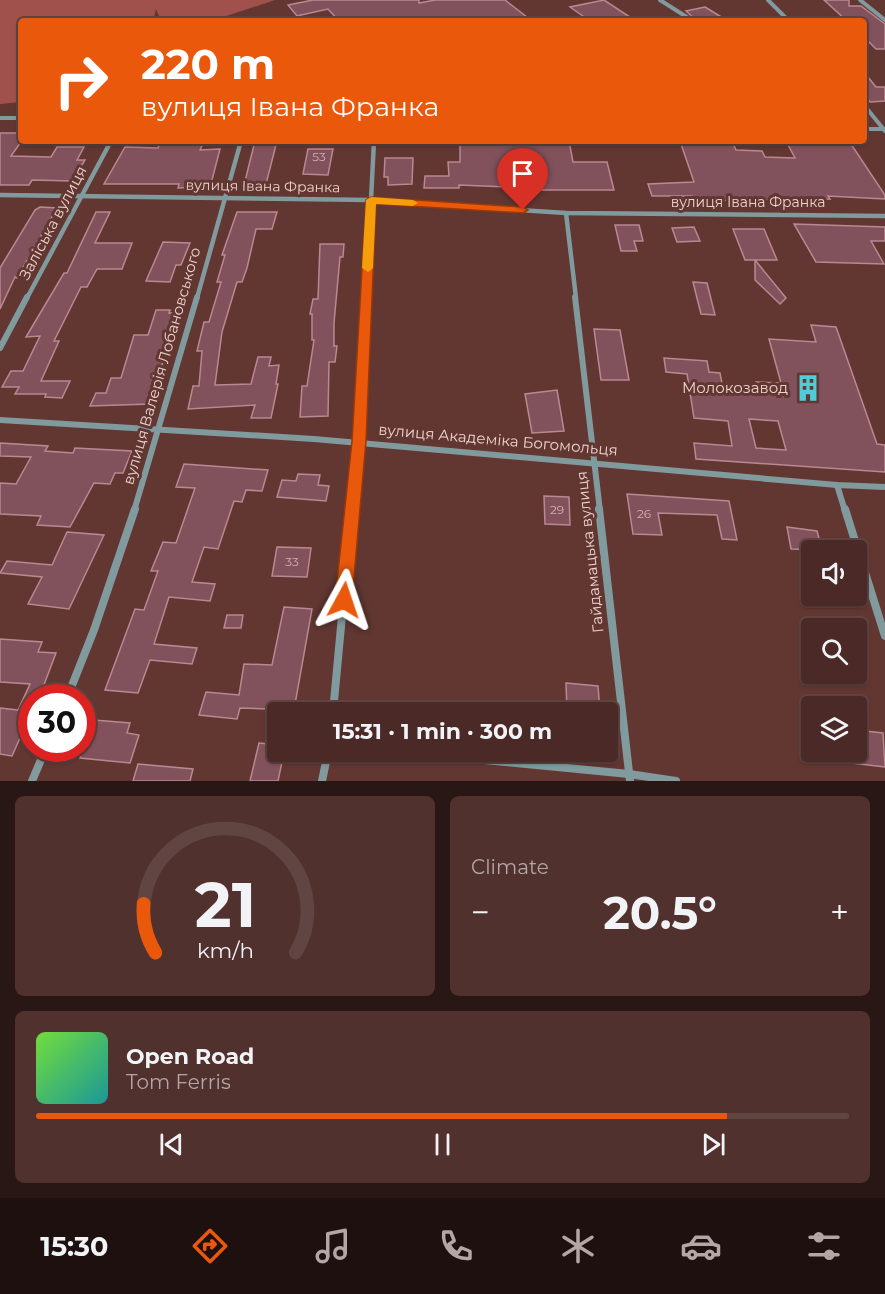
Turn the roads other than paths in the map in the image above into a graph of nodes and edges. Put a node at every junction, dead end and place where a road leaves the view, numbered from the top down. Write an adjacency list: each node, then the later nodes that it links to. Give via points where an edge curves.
1 (660, 0): 4 (street)
2 (768, 0): 5 (street)
3 (860, 0): 6 (street)
4 (688, 18)
5 (786, 18)
6 (885, 20)
7 (867, 109): 11 (street)
8 (0, 118): 9 (street)
9 (18, 118)
10 (867, 129): 11 (street)
11 (885, 130)
12 (109, 144): 16 (street, Заліська вулиця)
13 (240, 144): 17 (street, вулиця Валерія Лобановського)
14 (374, 144): 18 (street)
15 (0, 195): 16 (street, вулиця Івана Франка)
16 (80, 196): 17 (street, вулиця Івана Франка); 21 (street, Заліська вулиця)
17 (225, 197): 18 (street, вулиця Івана Франка); 23 (street, вулиця Валерія Лобановського)
18 (371, 200): 19 (street, вулиця Івана Франка); 24 (street)
19 (566, 213): 20 (street, вулиця Івана Франка); 25 (street, Гайдамацька вулиця)
20 (885, 216)
21 (0, 348)
22 (0, 420): 23 (street, вулиця Академіка Богомольця)
23 (161, 427): 24 (street, вулиця Академіка Богомольця); 29 (street, вулиця Валерія Лобановського)
24 (359, 441): 25 (street, вулиця Академіка Богомольця); 30 (street)
25 (594, 462): 26 (street, вулиця Академіка Богомольця); 34 (street, Гайдамацька вулиця)
26 (837, 485): 27 (street, вулиця Академіка Богомольця); 28 (street)
27 (885, 488)
28 (885, 636)
29 (72, 684)
30 (334, 702)
31 (40, 762): 35 (street)
32 (326, 762): 36 (street)
33 (489, 762): 34 (street)
34 (629, 778): 37 (street)
35 (32, 781)
36 (322, 781)
37 (676, 781)

